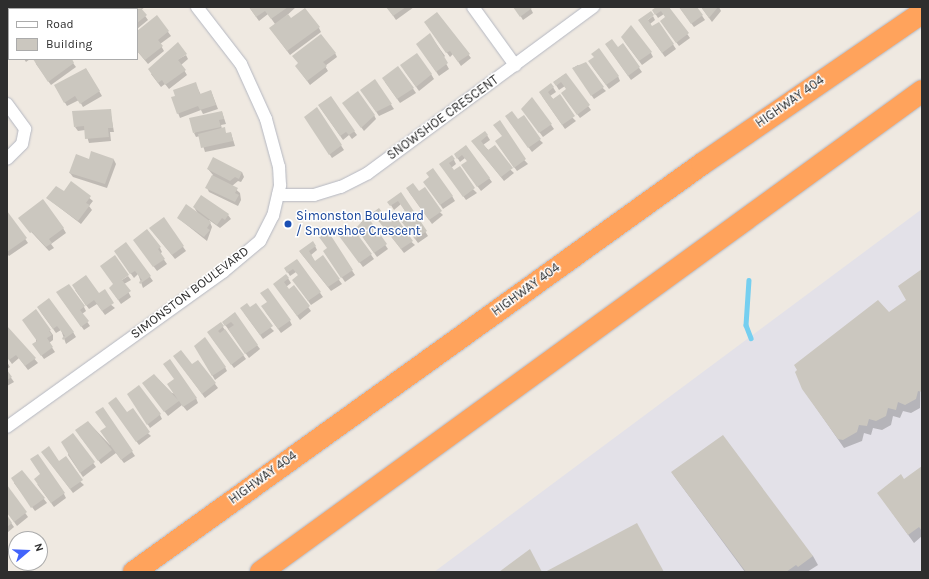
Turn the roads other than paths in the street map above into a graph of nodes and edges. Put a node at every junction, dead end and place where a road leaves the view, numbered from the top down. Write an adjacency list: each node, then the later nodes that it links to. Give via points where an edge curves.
1 (197, 7): 9 (street, SIMONSTON BOULEVARD, via 241,64 254,90 279,167)
2 (473, 7): 5 (street)
3 (594, 7): 5 (street, SNOWSHOE CRESCENT)
4 (922, 13): 11 (highway, HIGHWAY 404, via 708,160)
5 (516, 65): 9 (street, SNOWSHOE CRESCENT, via 368,173 341,187 314,195)
6 (922, 91): 12 (highway)
7 (7, 104): 8 (street, via 25,129 22,144)
8 (7, 159)
9 (278, 195): 10 (street, SIMONSTON BOULEVARD, via 273,216 260,241 223,272)
10 (7, 427)
11 (134, 572)
12 (260, 572)

